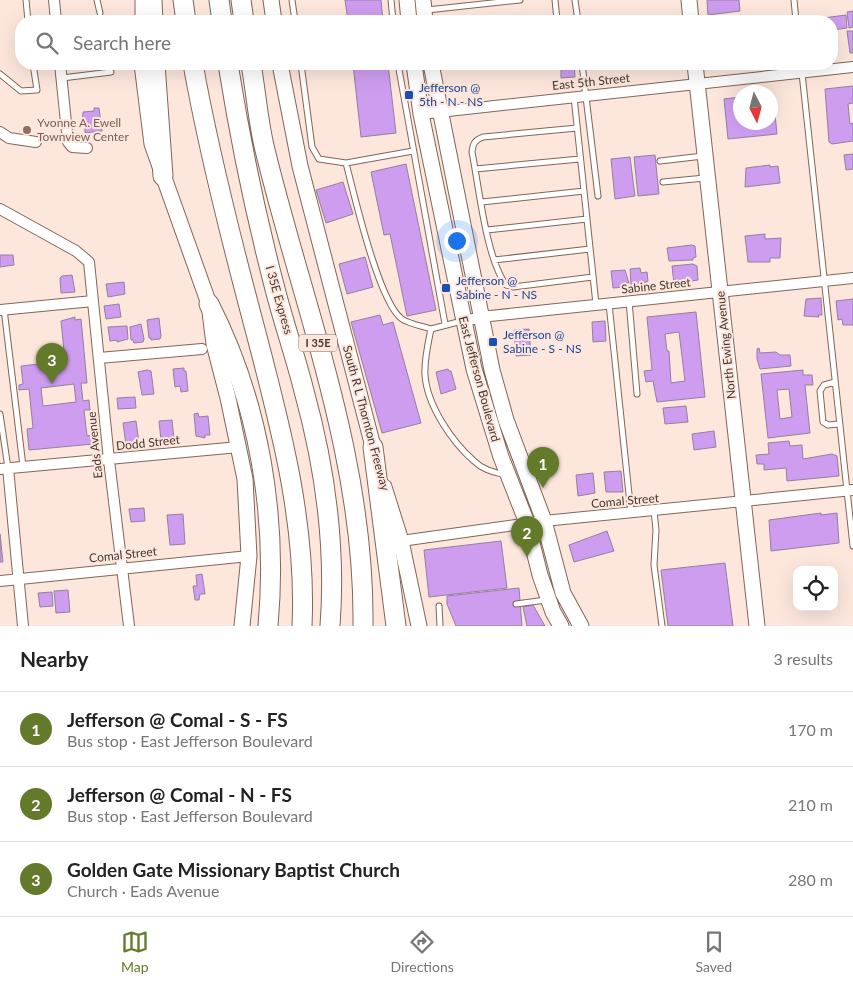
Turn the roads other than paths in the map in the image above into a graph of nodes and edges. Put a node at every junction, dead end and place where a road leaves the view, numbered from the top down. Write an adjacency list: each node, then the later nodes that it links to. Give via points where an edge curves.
1 (26, 0): 21 (lane)
2 (54, 0): 22 (street)
3 (97, 0): 20 (lane)
4 (143, 0): 23 (main road)
5 (152, 0): 24 (highway)
6 (183, 0): 25 (highway)
7 (219, 0): 26 (highway)
8 (241, 0): 27 (highway)
9 (271, 0): 28 (main road)
10 (292, 0): 29 (lane)
11 (391, 0): 30 (lane)
12 (407, 0): 31 (main road)
13 (520, 0): 18 (lane)
14 (555, 0): 32 (lane)
15 (576, 0): 33 (lane)
16 (689, 0): 34 (main road)
17 (794, 0): 35 (lane)
18 (493, 1): 19 (lane)
19 (424, 10)
20 (100, 13)
21 (27, 15)
22 (55, 15)
23 (143, 15)
24 (153, 15)
25 (185, 15)
26 (221, 15)
27 (243, 15)
28 (273, 15)
29 (294, 15)
30 (392, 15)
31 (408, 15)
32 (556, 15)
33 (577, 15)
34 (690, 15)
35 (795, 15)
36 (838, 67): 37 (street, East 5th Street)
37 (853, 67)
38 (34, 70): 55 (lane, via 37,90 21,91)
39 (61, 70): 56 (street)
40 (143, 70): 72 (main road, via 152,144)
41 (155, 70): 72 (highway)
42 (194, 70): 122 (highway, via 220,193 286,454 299,526)
43 (229, 70): 131 (highway, I 35E Express, via 257,218 305,392 318,456 330,540)
44 (252, 70): 132 (highway, I 35E, via 265,147 345,447 361,556)
45 (281, 70): 104 (main road, South R L Thornton Freeway, via 300,166)
46 (302, 70): 70 (lane, via 312,147 319,159)
47 (399, 70): 66 (lane)
48 (415, 70): 61 (main road, East Jefferson Boulevard)
49 (432, 70): 60 (main road, East Jefferson Boulevard)
50 (583, 70): 58 (lane)
51 (696, 70): 57 (main road, North Ewing Avenue)
52 (788, 70): 57 (street, East 5th Street)
53 (801, 70): 85 (lane)
54 (111, 72): 56 (lane)
55 (0, 74)
56 (62, 78): 65 (street, via 68,142 72,147)
57 (698, 84): 58 (street, East 5th Street); 67 (main road, North Ewing Avenue)
58 (586, 95): 59 (street, East 5th Street); 76 (lane)
59 (574, 97): 60 (street, East 5th Street); 62 (lane)
60 (439, 112): 61 (street, East 5th Street); 93 (main road, East Jefferson Boulevard)
61 (421, 114): 94 (main road, East Jefferson Boulevard)
62 (577, 128): 68 (lane); 71 (lane, via 476,140 472,152)
63 (0, 132): 64 (street, via 9,138)
64 (36, 142)
65 (87, 148)
66 (413, 151): 70 (lane); 95 (lane)
67 (706, 156): 69 (lane); 73 (main road, North Ewing Avenue)
68 (580, 160): 71 (lane); 75 (lane)
69 (660, 161)
70 (346, 163): 96 (lane, via 370,252 391,306 402,319)
71 (476, 170): 77 (lane)
72 (163, 176): 90 (main road)
73 (708, 178): 74 (lane); 86 (main road, North Ewing Avenue)
74 (663, 182)
75 (584, 191): 77 (lane); 79 (lane)
76 (598, 196)
77 (482, 202): 80 (lane)
78 (0, 209): 87 (street, Eads Avenue, via 76,251 89,262)
79 (587, 219): 80 (lane); 81 (lane)
80 (487, 230): 82 (lane)
81 (590, 249): 82 (lane); 83 (lane)
82 (494, 260): 83 (lane, via 506,286)
83 (593, 277): 91 (lane)
84 (853, 278): 85 (street, Sabine Street)
85 (826, 282): 86 (street, Sabine Street); 99 (lane)
86 (721, 292): 88 (street, Sabine Street); 110 (main road, North Ewing Avenue)
87 (93, 301): 92 (street); 98 (street, Eads Avenue)
88 (629, 301): 89 (street, Sabine Street); 100 (lane)
89 (609, 303): 91 (street, Sabine Street); 112 (lane)
90 (209, 304): 103 (main road, via 214,344); 128 (highway, via 229,343 258,445 271,549)
91 (596, 304): 93 (street, Sabine Street)
92 (2, 310): 106 (lane)
93 (480, 317): 94 (street, Sabine Street); 113 (main road, East Jefferson Boulevard, via 506,420)
94 (462, 320): 95 (lane); 108 (main road, East Jefferson Boulevard, via 485,408)
95 (446, 324): 96 (lane)
96 (431, 329): 108 (lane, via 425,376 431,400 455,440 474,462 489,471)
97 (202, 349): 98 (street)
98 (99, 358): 105 (street, Eads Avenue)
99 (835, 382): 102 (lane); 102 (lane, via 824,385 820,391 823,422)
100 (637, 394)
101 (0, 414): 107 (lane)
102 (839, 424): 109 (lane)
103 (239, 446): 105 (street, Dodd Street); 117 (main road)
104 (372, 447): 115 (main road, South R L Thornton Freeway); 133 (highway)
105 (109, 460): 106 (street, Dodd Street); 118 (street, Eads Avenue)
106 (22, 466): 107 (street, Dodd Street)
107 (4, 468): 119 (street)
108 (508, 476): 114 (main road, East Jefferson Boulevard)
109 (850, 491): 110 (street, Comal Street); 116 (lane)
110 (744, 502): 111 (street, Comal Street); 139 (main road, North Ewing Avenue)
111 (654, 511): 112 (street, Comal Street); 138 (lane, via 654,565)
112 (631, 513): 113 (street, Comal Street)
113 (544, 521): 114 (street, Comal Street); 137 (main road, East Jefferson Boulevard, via 564,593)
114 (527, 523): 115 (street, Comal Street); 121 (main road, East Jefferson Boulevard)
115 (401, 541): 134 (main road, South R L Thornton Freeway)
116 (853, 546)
117 (249, 556): 118 (street, Comal Street); 127 (main road)
118 (122, 567): 119 (street, Comal Street); 126 (street, Eads Avenue)
119 (18, 579): 120 (street, Comal Street); 125 (street)
120 (0, 581)
121 (549, 600): 123 (lane); 136 (main road, East Jefferson Boulevard)
122 (303, 602): 129 (highway); 130 (highway)
123 (516, 604)
124 (438, 606): 135 (lane)
125 (23, 626)
126 (129, 626)
127 (242, 626)
128 (268, 626)
129 (294, 626)
130 (302, 626)
131 (330, 626)
132 (363, 626)
133 (396, 626)
134 (419, 626)
135 (440, 626)
136 (561, 626)
137 (581, 626)
138 (662, 626)
139 (757, 626)

